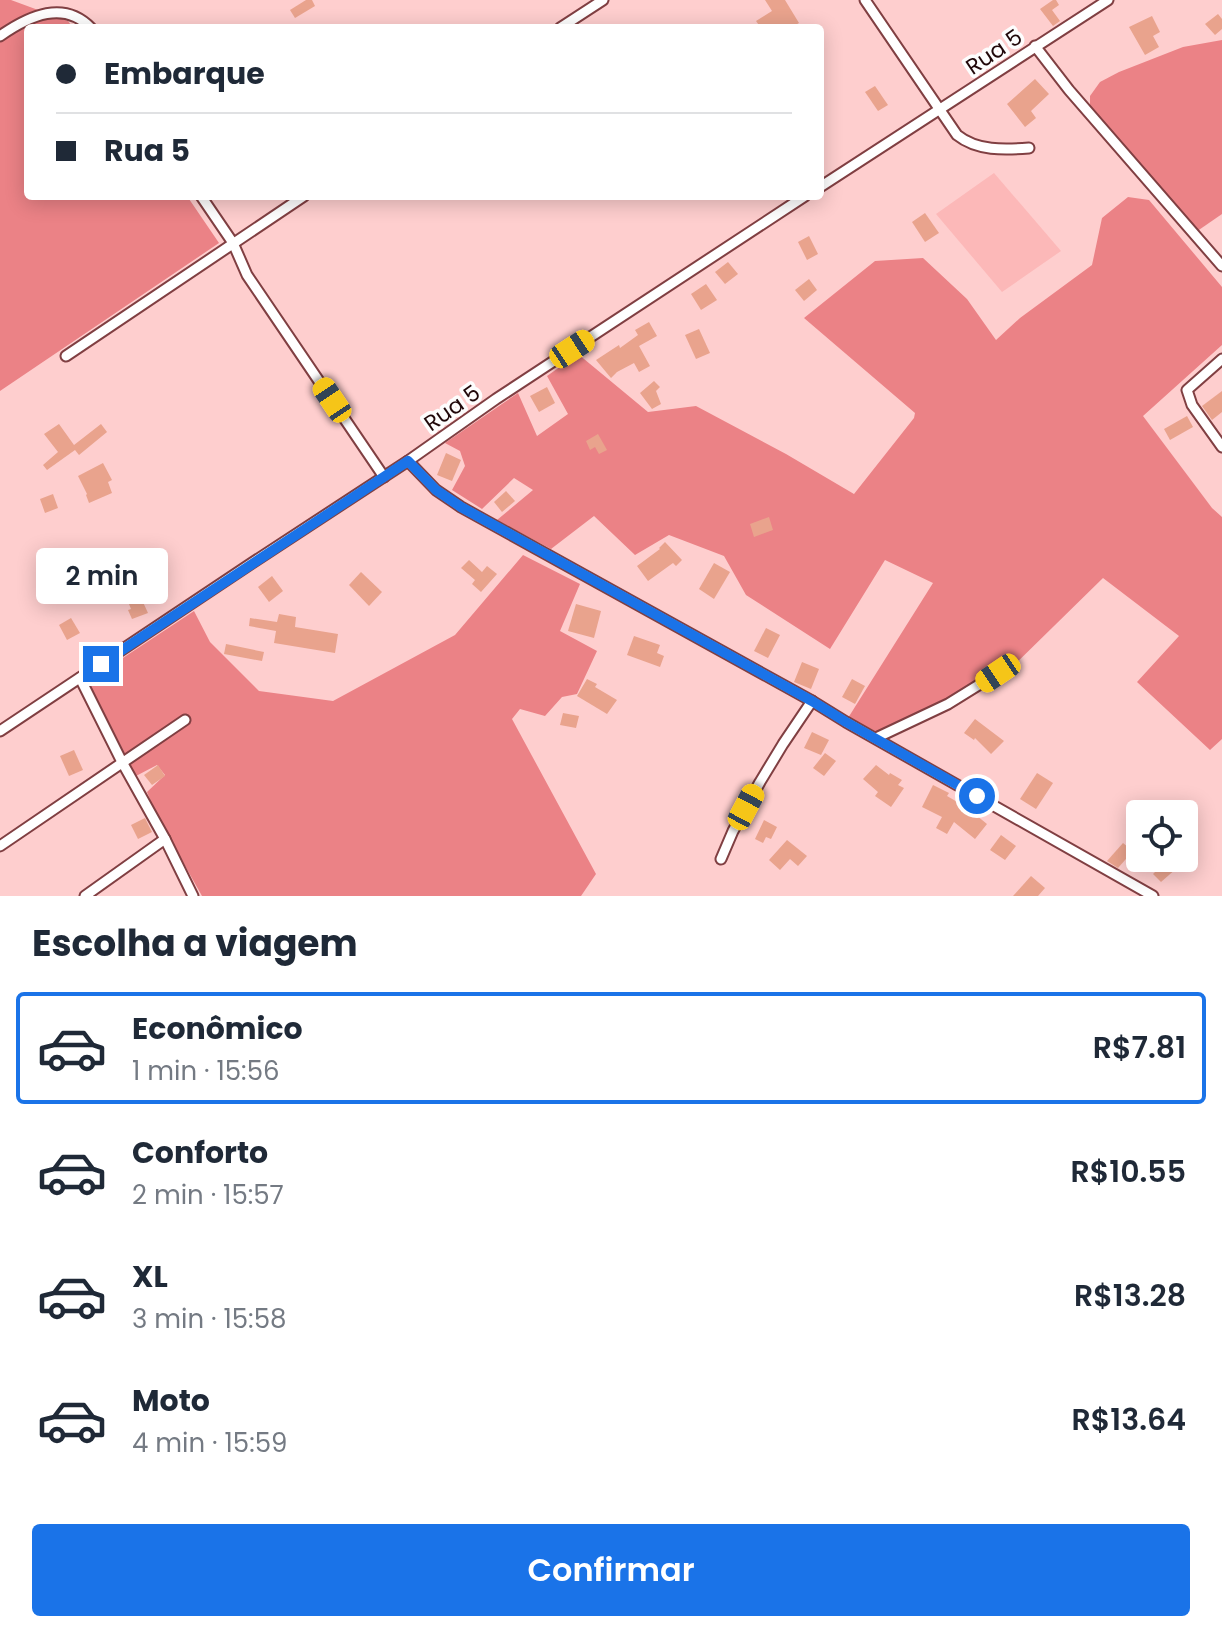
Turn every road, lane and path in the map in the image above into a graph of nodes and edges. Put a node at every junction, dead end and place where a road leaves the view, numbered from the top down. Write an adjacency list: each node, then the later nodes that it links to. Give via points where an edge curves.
1 (603, 0): 5 (street)
2 (865, 0): 8 (street)
3 (1108, 0): 7 (street, Rua 5)
4 (88, 24): 6 (street, via 76,11 59,6 32,14)
5 (566, 24)
6 (0, 36)
7 (1035, 46): 8 (street, Rua 5); 15 (street)
8 (938, 111): 9 (street, via 973,145); 10 (street, Rua 5)
9 (1029, 148)
10 (824, 184)
11 (204, 200): 14 (street)
12 (298, 200): 14 (street)
13 (799, 200): 19 (street, Rua 5)
14 (233, 243): 16 (street); 20 (street, via 247,275)
15 (1222, 266)
16 (66, 356)
17 (1222, 359): 18 (street, via 1187,390)
18 (1222, 447)
19 (408, 461): 20 (street, Rua 5); 23 (street, via 461,507)
20 (384, 477): 22 (street, Rua 5)
21 (998, 673): 26 (street)
22 (80, 678): 25 (street, Rua 5); 27 (street)
23 (812, 701): 26 (street); 30 (street, via 760,782)
24 (185, 720): 27 (street)
25 (0, 731)
26 (876, 738): 33 (street)
27 (122, 762): 28 (street); 29 (street)
28 (165, 839): 31 (street); 32 (street)
29 (0, 846)
30 (721, 859)
31 (85, 896)
32 (193, 896)
33 (1153, 896)

